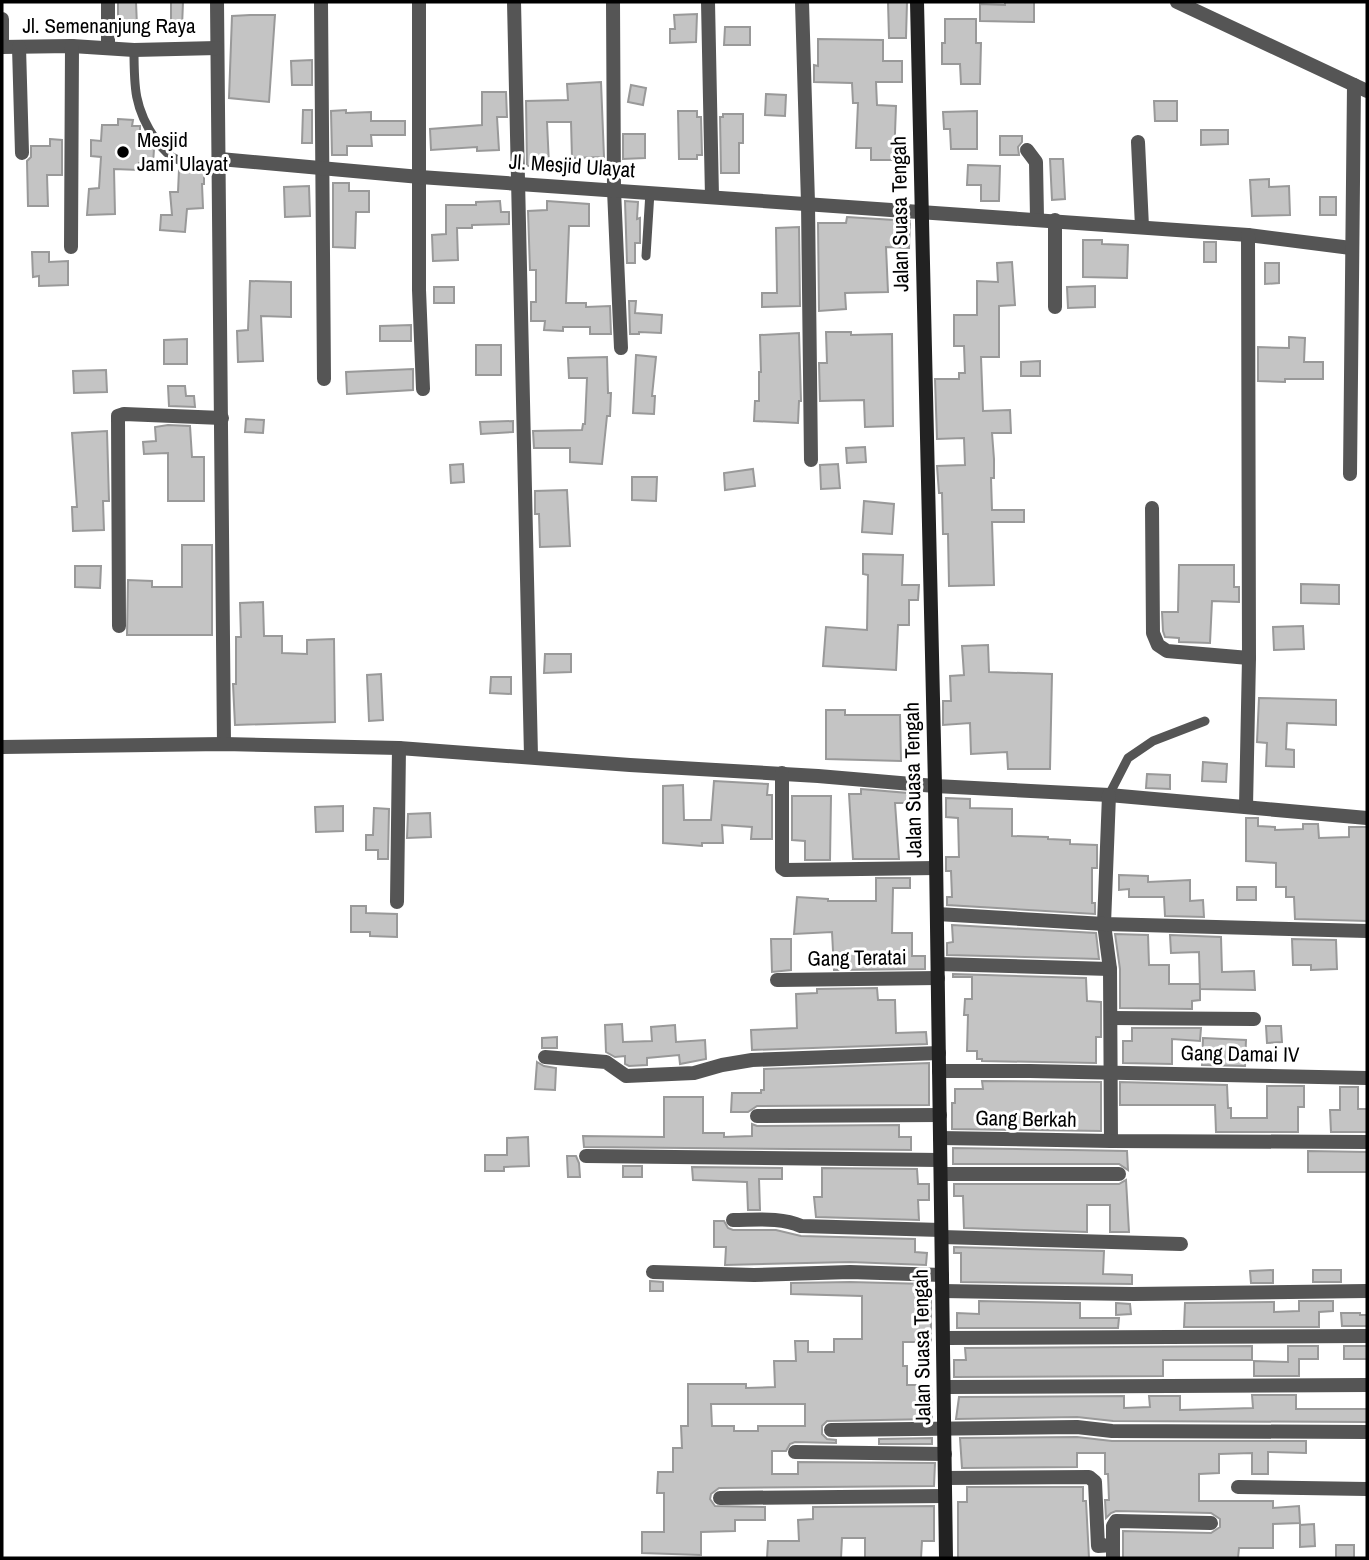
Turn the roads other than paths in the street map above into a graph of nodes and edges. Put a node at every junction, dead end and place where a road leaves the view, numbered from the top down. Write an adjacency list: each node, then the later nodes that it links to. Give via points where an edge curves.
1 (108, 2): 15 (street)
2 (217, 2): 16 (street)
3 (321, 2): 23 (street)
4 (419, 2): 24 (street)
5 (514, 2): 25 (street)
6 (613, 2): 26 (street)
7 (708, 2): 28 (street)
8 (802, 2): 29 (street)
9 (917, 2): 30 (street, Jalan Suasa Tengah)
10 (1177, 2): 18 (street)
11 (2, 19): 13 (street)
12 (72, 46): 14 (street, Jl. Semenanjung Raya); 15 (street, Jl. Semenanjung Raya); 35 (street)
13 (2, 47): 14 (street, Jl. Semenanjung Raya)
14 (19, 47): 21 (street)
15 (108, 48): 17 (street, Jl. Semenanjung Raya)
16 (216, 48): 17 (street, Jl. Semenanjung Raya); 22 (street)
17 (134, 50): 22 (lane, via 139,111 162,148 176,159)
18 (1361, 88): 36 (street)
19 (1139, 142): 33 (street)
20 (1027, 150): 31 (street, via 1036,162)
21 (22, 153)
22 (220, 163): 23 (street, Jl. Mesjid Ulayat); 42 (street)
23 (323, 169): 24 (street, Jl. Mesjid Ulayat); 40 (street)
24 (419, 177): 25 (street, Jl. Mesjid Ulayat); 41 (street)
25 (518, 182): 26 (street, Jl. Mesjid Ulayat); 52 (street)
26 (614, 190): 27 (street, Jl. Mesjid Ulayat); 39 (street)
27 (650, 192): 28 (street, Jl. Mesjid Ulayat); 37 (lane)
28 (712, 197): 29 (street, Jl. Mesjid Ulayat)
29 (808, 203): 30 (street, Jl. Mesjid Ulayat); 43 (street)
30 (920, 211): 31 (street, Jl. Mesjid Ulayat); 54 (street, Jalan Suasa Tengah)
31 (1037, 218): 32 (street, Jl. Mesjid Ulayat)
32 (1055, 220): 33 (street, Jl. Mesjid Ulayat); 38 (street)
33 (1142, 227): 34 (street, Jl. Mesjid Ulayat)
34 (1248, 235): 36 (street, Jl. Mesjid Ulayat); 47 (street)
35 (71, 247)
36 (1351, 248): 44 (street)
37 (646, 256)
38 (1055, 307)
39 (621, 348)
40 (324, 379)
41 (423, 389)
42 (222, 418): 46 (street, via 118,416); 49 (street)
43 (811, 460)
44 (1350, 474)
45 (1152, 508): 47 (street, via 1153,633 1158,645 1167,650)
46 (119, 626)
47 (1249, 658): 56 (street)
48 (1205, 721): 55 (lane, via 1153,741 1128,758)
49 (224, 744): 50 (street); 51 (street)
50 (2, 747)
51 (399, 748): 52 (street); 59 (street)
52 (531, 756): 53 (street)
53 (782, 780): 54 (street); 58 (street, via 781,865 785,870)
54 (935, 786): 55 (street); 58 (street, Jalan Suasa Tengah)
55 (1109, 795): 56 (street); 61 (street)
56 (1246, 807): 57 (street)
57 (1367, 818)
58 (936, 868): 60 (street, Jalan Suasa Tengah)
59 (397, 902)
60 (937, 914): 61 (street); 64 (street, Jalan Suasa Tengah)
61 (1104, 924): 62 (street); 63 (street)
62 (1367, 931)
63 (1110, 969): 64 (street, Gang Teratai); 66 (street)
64 (938, 971): 65 (street, Gang Teratai); 68 (street, Jalan Suasa Tengah)
65 (776, 981)
66 (1111, 1018): 67 (street); 71 (street)
67 (1254, 1019)
68 (939, 1053): 69 (street, via 752,1060 694,1073 626,1076 606,1062); 70 (street, Jalan Suasa Tengah)
69 (545, 1057)
70 (939, 1071): 71 (street, Gang Damai IV); 73 (street, Jalan Suasa Tengah)
71 (1112, 1073): 72 (street, Gang Damai IV); 76 (street)
72 (1367, 1078)
73 (940, 1115): 74 (street); 75 (street, Jalan Suasa Tengah)
74 (757, 1116)
75 (940, 1138): 76 (street, Gang Berkah); 79 (street, Jalan Suasa Tengah)
76 (1111, 1141): 77 (street, Gang Berkah)
77 (1367, 1142)
78 (586, 1156): 79 (street)
79 (941, 1167): 80 (street); 82 (street, Jalan Suasa Tengah)
80 (1119, 1174)
81 (733, 1220): 82 (street)
82 (942, 1234): 83 (street); 85 (street, Jalan Suasa Tengah)
83 (1181, 1244)
84 (653, 1272): 85 (street)
85 (942, 1275): 87 (street, Jalan Suasa Tengah)
86 (1367, 1291): 87 (street)
87 (942, 1292): 89 (street, Jalan Suasa Tengah)
88 (1367, 1336): 89 (street)
89 (943, 1338): 91 (street, Jalan Suasa Tengah)
90 (1367, 1385): 91 (street)
91 (944, 1387): 93 (street, Jalan Suasa Tengah)
92 (831, 1430): 93 (street)
93 (944, 1430): 94 (street, via 1077,1427); 96 (street, Jalan Suasa Tengah)
94 (1367, 1432)
95 (795, 1452): 96 (street)
96 (944, 1454): 97 (street, Jalan Suasa Tengah)
97 (945, 1478): 100 (street, Jalan Suasa Tengah); 103 (street, via 1089,1478 1095,1482 1098,1546)
98 (1238, 1488): 99 (street)
99 (1367, 1489)
100 (945, 1496): 101 (street); 104 (street, Jalan Suasa Tengah)
101 (720, 1498)
102 (1211, 1523): 103 (street, via 1116,1521)
103 (1113, 1552)
104 (946, 1558)

